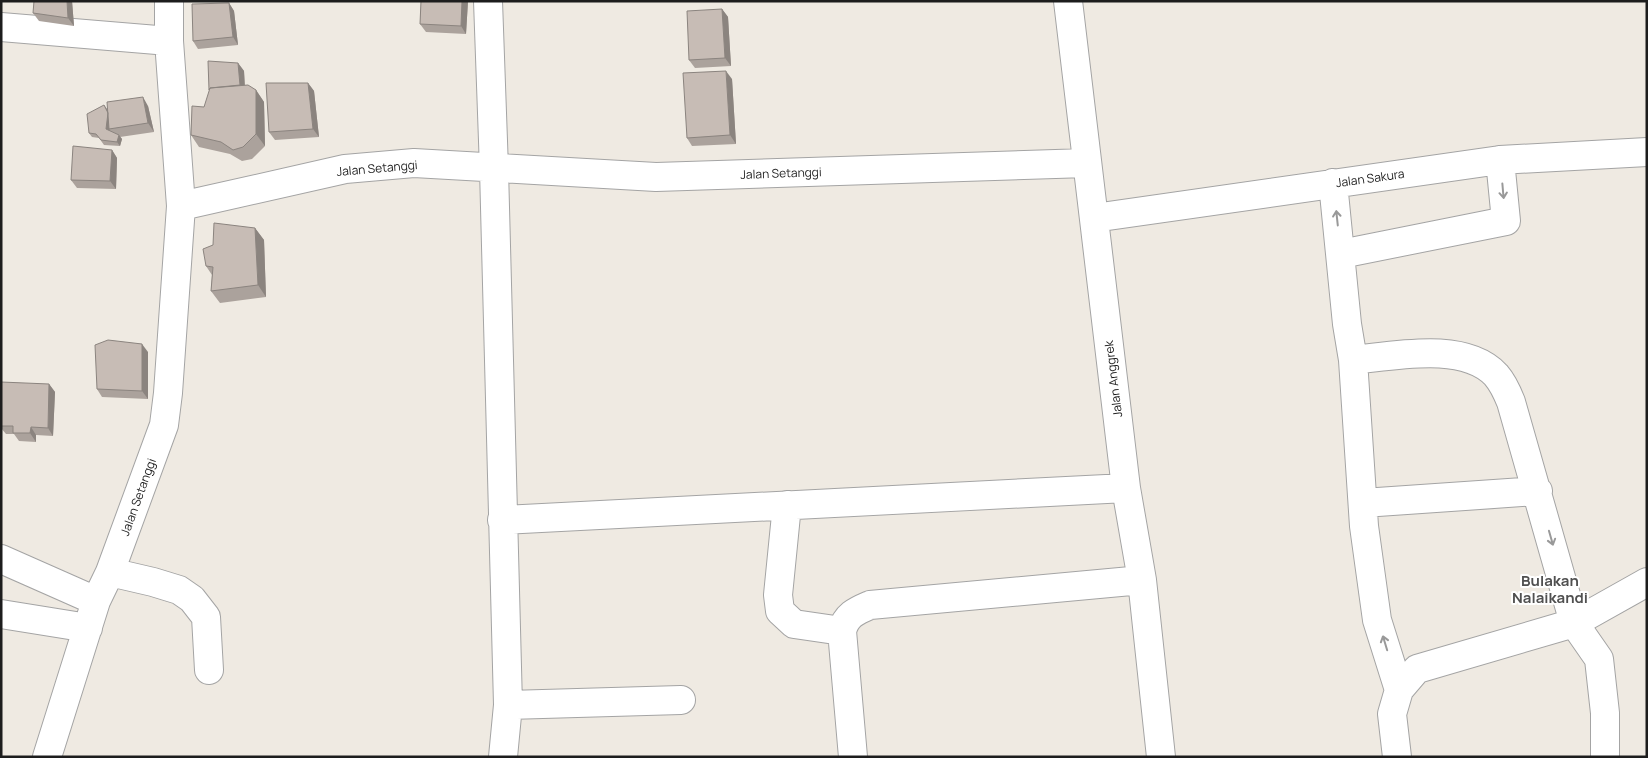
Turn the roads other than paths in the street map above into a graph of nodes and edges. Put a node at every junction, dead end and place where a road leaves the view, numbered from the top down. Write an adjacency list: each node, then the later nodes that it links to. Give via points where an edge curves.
1 (169, 1): 5 (street)
2 (488, 1): 9 (street)
3 (1068, 1): 8 (street, Jalan Anggrek)
4 (1, 27): 5 (street)
5 (169, 41): 11 (street)
6 (1647, 152): 7 (street, Jalan Sakura)
7 (1500, 160): 10 (street, Jalan Sakura); 13 (street, one-way to 13, via 1506,221)
8 (1087, 163): 9 (street, Jalan Setanggi, via 656,177); 12 (street, Jalan Anggrek)
9 (494, 169): 11 (street, Jalan Setanggi, via 414,163 345,170); 19 (street)
10 (1333, 183): 12 (street, Jalan Sakura); 13 (street, one-way to 10)
11 (181, 206): 21 (street, Jalan Setanggi, via 164,425)
12 (1094, 218): 15 (street, Jalan Anggrek)
13 (1341, 254): 14 (street)
14 (1353, 360): 16 (street, via 1434,353 1479,362 1502,382); 17 (street)
15 (1126, 488): 18 (street); 22 (street, Jalan Anggrek)
16 (1538, 491): 17 (street); 26 (street, one-way to 26)
17 (1362, 503): 30 (street, one-way to 17, via 1378,620)
18 (787, 505): 19 (street); 28 (street, via 778,595 780,610 794,624)
19 (502, 520): 32 (street)
20 (1, 559): 24 (street)
21 (110, 572): 24 (street, Jalan Setanggi); 29 (street, via 179,590 192,600 206,617)
22 (1142, 580): 28 (street, via 870,605 845,621); 36 (street, Jalan Anggrek)
23 (1647, 582): 26 (street)
24 (96, 600): 27 (street, Jalan Setanggi)
25 (1, 614): 27 (street)
26 (1574, 623): 30 (street, via 1418,669); 38 (street, via 1599,659 1605,713)
27 (88, 628): 33 (street, Jalan Setanggi)
28 (842, 631): 35 (street)
29 (209, 670)
30 (1400, 690): 37 (street, via 1392,714)
31 (681, 700): 32 (street)
32 (508, 705): 34 (street)
33 (47, 757)
34 (503, 757)
35 (853, 757)
36 (1162, 757)
37 (1397, 757)
38 (1605, 757)

